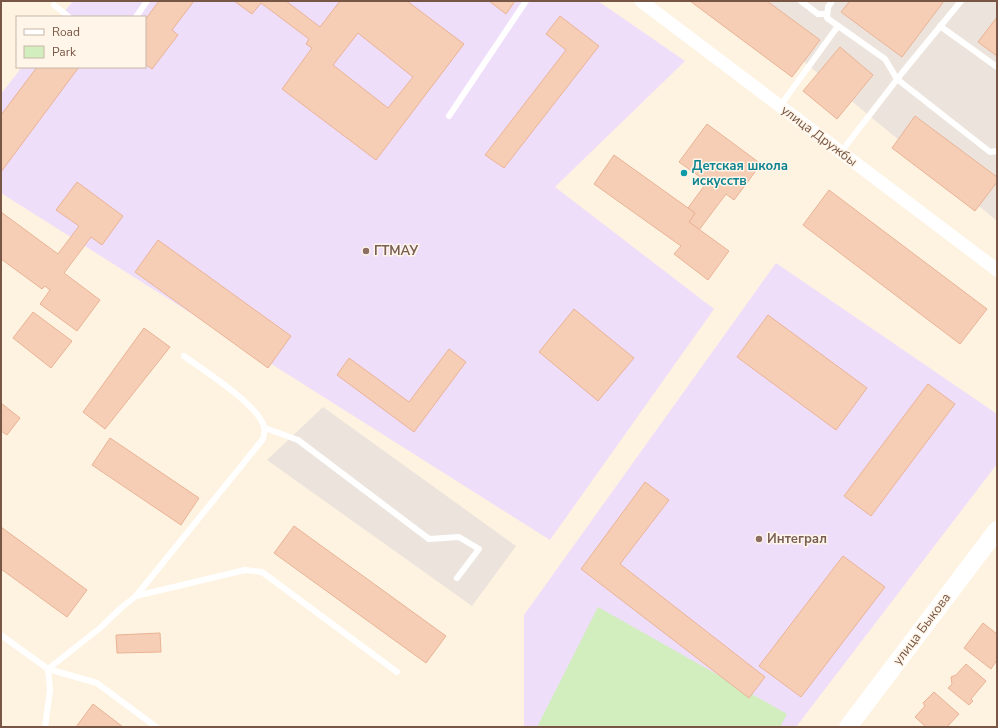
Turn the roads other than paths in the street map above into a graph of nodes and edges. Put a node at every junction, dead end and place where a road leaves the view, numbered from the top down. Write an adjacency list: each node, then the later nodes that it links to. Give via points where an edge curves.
1 (147, 1): 10 (lane)
2 (526, 1): 16 (lane)
3 (641, 1): 15 (street, улица Дружбы)
4 (802, 1): 8 (lane, via 818,14)
5 (832, 1): 8 (lane)
6 (961, 1): 12 (lane)
7 (54, 5): 9 (lane)
8 (827, 14): 11 (lane, via 827,18)
9 (69, 16)
10 (137, 16)
11 (838, 26): 14 (lane, via 885,59); 15 (lane)
12 (940, 26): 13 (lane); 14 (lane)
13 (997, 67)
14 (897, 79): 17 (lane, via 990,152); 18 (lane)
15 (780, 106): 18 (street, улица Дружбы)
16 (449, 116)
17 (997, 151)
18 (841, 152): 19 (street, улица Дружбы)
19 (997, 270)
20 (184, 356): 21 (lane, via 250,406 260,417)
21 (265, 428): 23 (lane, via 298,440 429,539 459,537 479,549); 24 (lane, via 263,439)
22 (997, 530): 30 (street, улица Быкова)
23 (457, 578)
24 (136, 596): 26 (lane); 27 (lane, via 245,570 262,572)
25 (1, 635): 26 (lane)
26 (48, 669): 28 (lane, via 50,690); 29 (lane, via 97,683)
27 (397, 672)
28 (45, 727)
29 (156, 727)
30 (848, 727)

